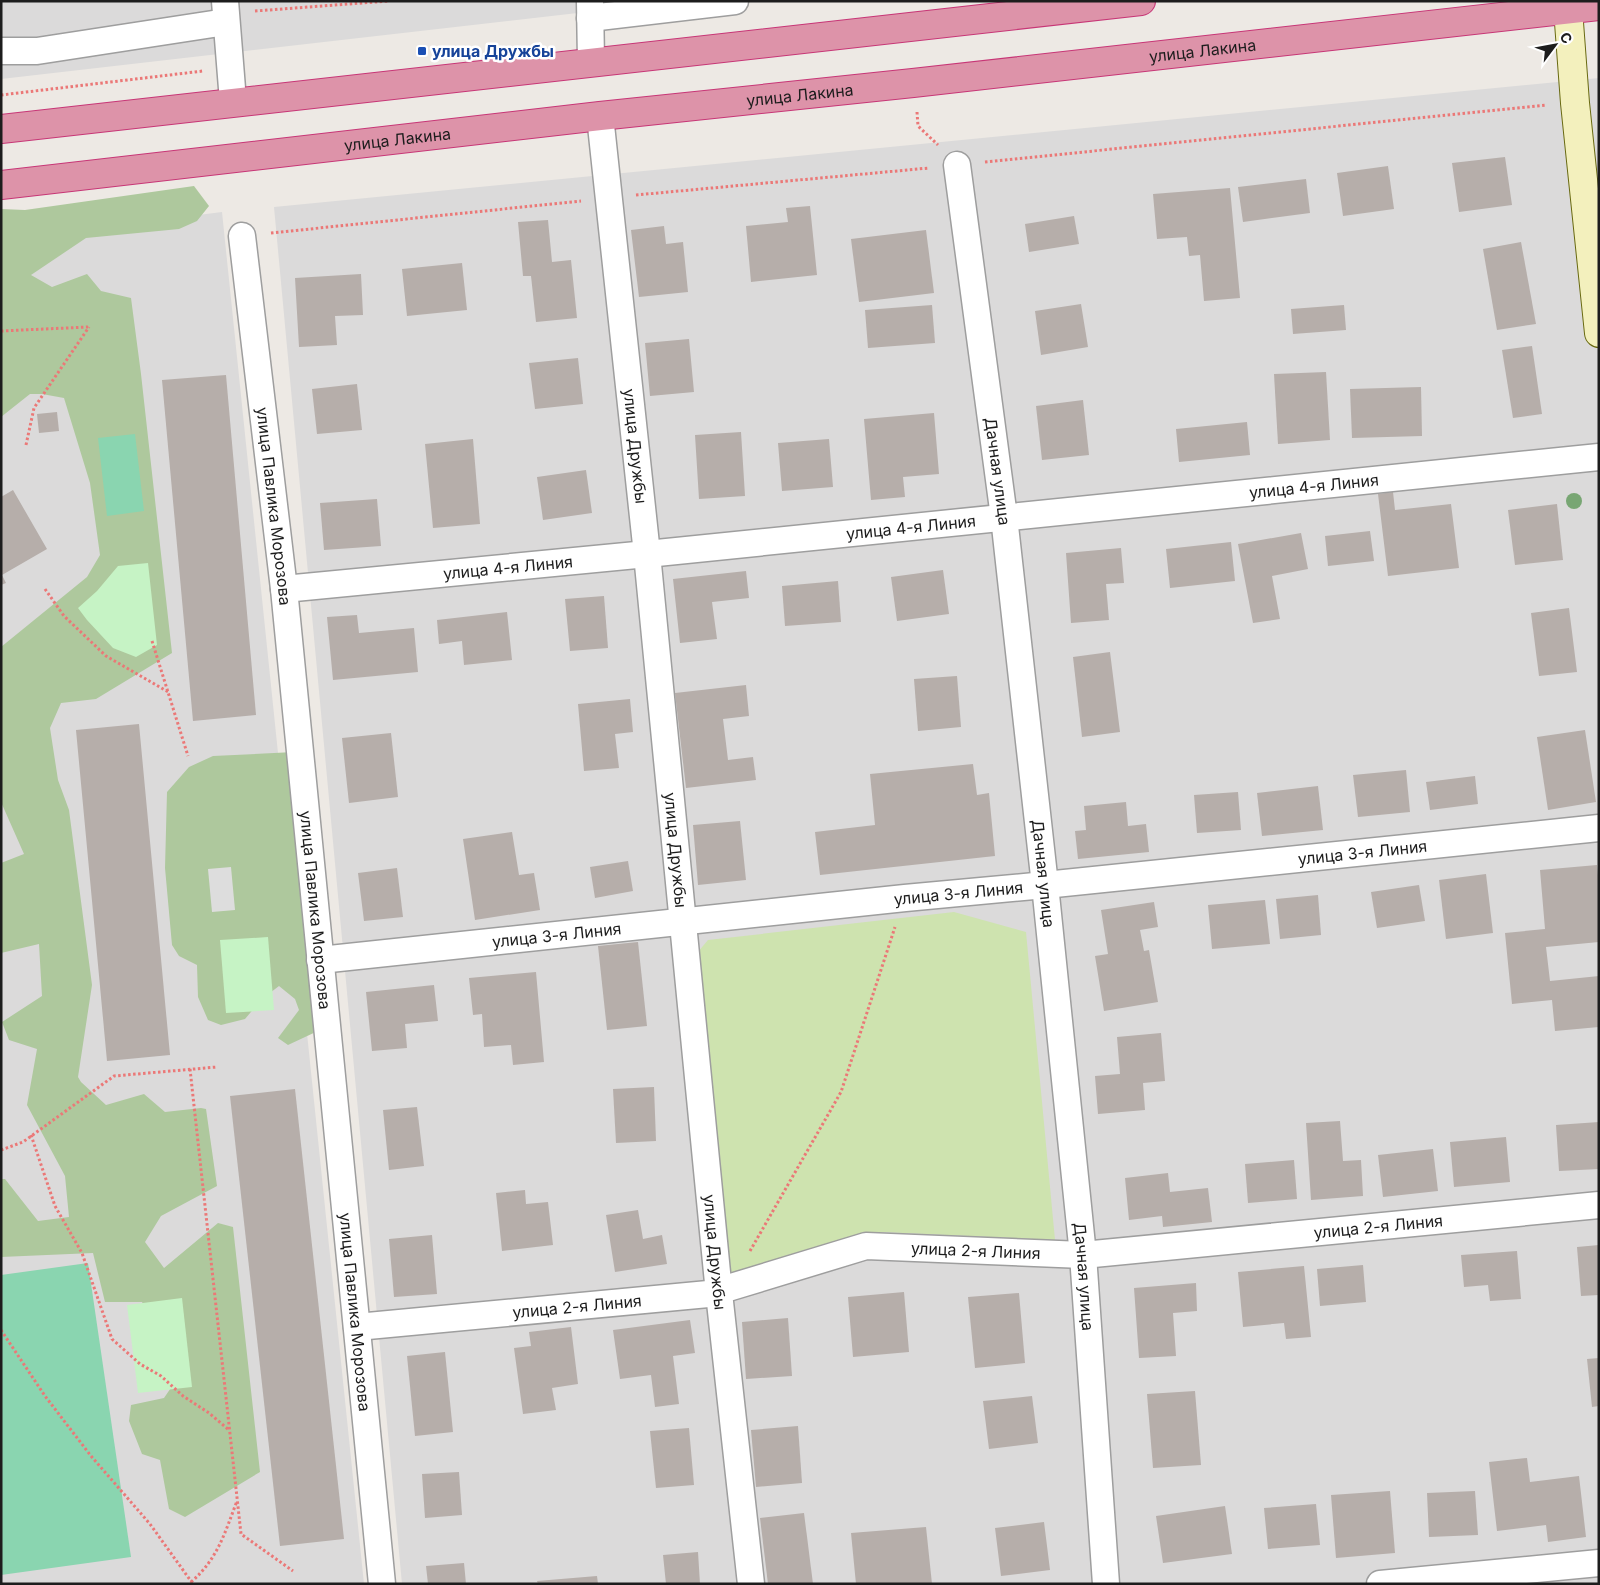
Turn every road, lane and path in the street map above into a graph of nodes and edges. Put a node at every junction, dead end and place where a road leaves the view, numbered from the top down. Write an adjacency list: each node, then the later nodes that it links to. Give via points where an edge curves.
1 (389, 1): 4 (path, via 253,12)
2 (736, 1): 7 (street)
3 (1141, 1): 10 (highway)
4 (252, 6)
5 (1599, 6): 6 (highway, улица Лакина)
6 (1568, 9): 12 (highway, улица Лакина); 15 (street)
7 (590, 10): 10 (street)
8 (226, 12): 9 (street, via 37,51); 11 (street)
9 (1, 51)
10 (591, 60): 14 (highway)
11 (231, 67): 13 (path); 14 (street)
12 (913, 83): 16 (highway, улица Лакина); 18 (path, via 918,126)
13 (1, 95)
14 (234, 101): 17 (highway)
15 (1575, 103): 18 (path); 23 (street)
16 (600, 116): 19 (highway, улица Лакина); 20 (street, улица Дружбы)
17 (1, 129)
18 (957, 165): 20 (path); 26 (street, Дачная улица)
19 (1, 185)
20 (609, 198): 21 (path); 27 (street, улица Дружбы)
21 (242, 236): 28 (street, улица Павлика Морозова)
22 (1, 331): 24 (path, via 89,327 34,408)
23 (1599, 333)
24 (26, 445)
25 (1599, 457): 26 (street, улица 4-я Линия)
26 (1004, 516): 27 (street, улица 4-я Линия); 34 (street, Дачная улица)
27 (647, 554): 28 (street, улица 4-я Линия); 36 (street, улица Дружбы)
28 (284, 588): 37 (street, улица Павлика Морозова)
29 (45, 589): 31 (path, via 64,616 106,656)
30 (152, 641): 31 (path)
31 (170, 693): 32 (path)
32 (188, 756)
33 (1599, 828): 34 (street, улица 3-я Линия)
34 (1045, 885): 35 (street, улица 3-я Линия); 43 (street, Дачная улица)
35 (905, 898): 36 (street, улица 3-я Линия); 44 (path, via 842,1092)
36 (683, 922): 37 (street, улица 3-я Линия); 44 (street, улица Дружбы)
37 (320, 960): 45 (street, улица Павлика Морозова)
38 (217, 1067): 39 (path)
39 (190, 1070): 40 (path, via 114,1076); 47 (path)
40 (32, 1136): 41 (path); 47 (path, via 55,1206 82,1253 112,1339 140,1364 161,1376)
41 (1, 1150)
42 (1599, 1204): 43 (street, улица 2-я Линия)
43 (1083, 1255): 44 (street, улица 2-я Линия, via 866,1246); 54 (street, Дачная улица)
44 (724, 1291): 45 (street, улица 2-я Линия); 53 (street, улица Дружбы)
45 (357, 1327): 52 (street, улица Павлика Морозова)
46 (1, 1330): 51 (path, via 45,1396 150,1524)
47 (230, 1430): 48 (path)
48 (237, 1499): 50 (path, via 241,1534); 51 (path, via 222,1542)
49 (1599, 1563): 55 (street)
50 (293, 1571)
51 (192, 1583)
52 (382, 1584)
53 (751, 1584)
54 (1106, 1584)
55 (1380, 1584)

